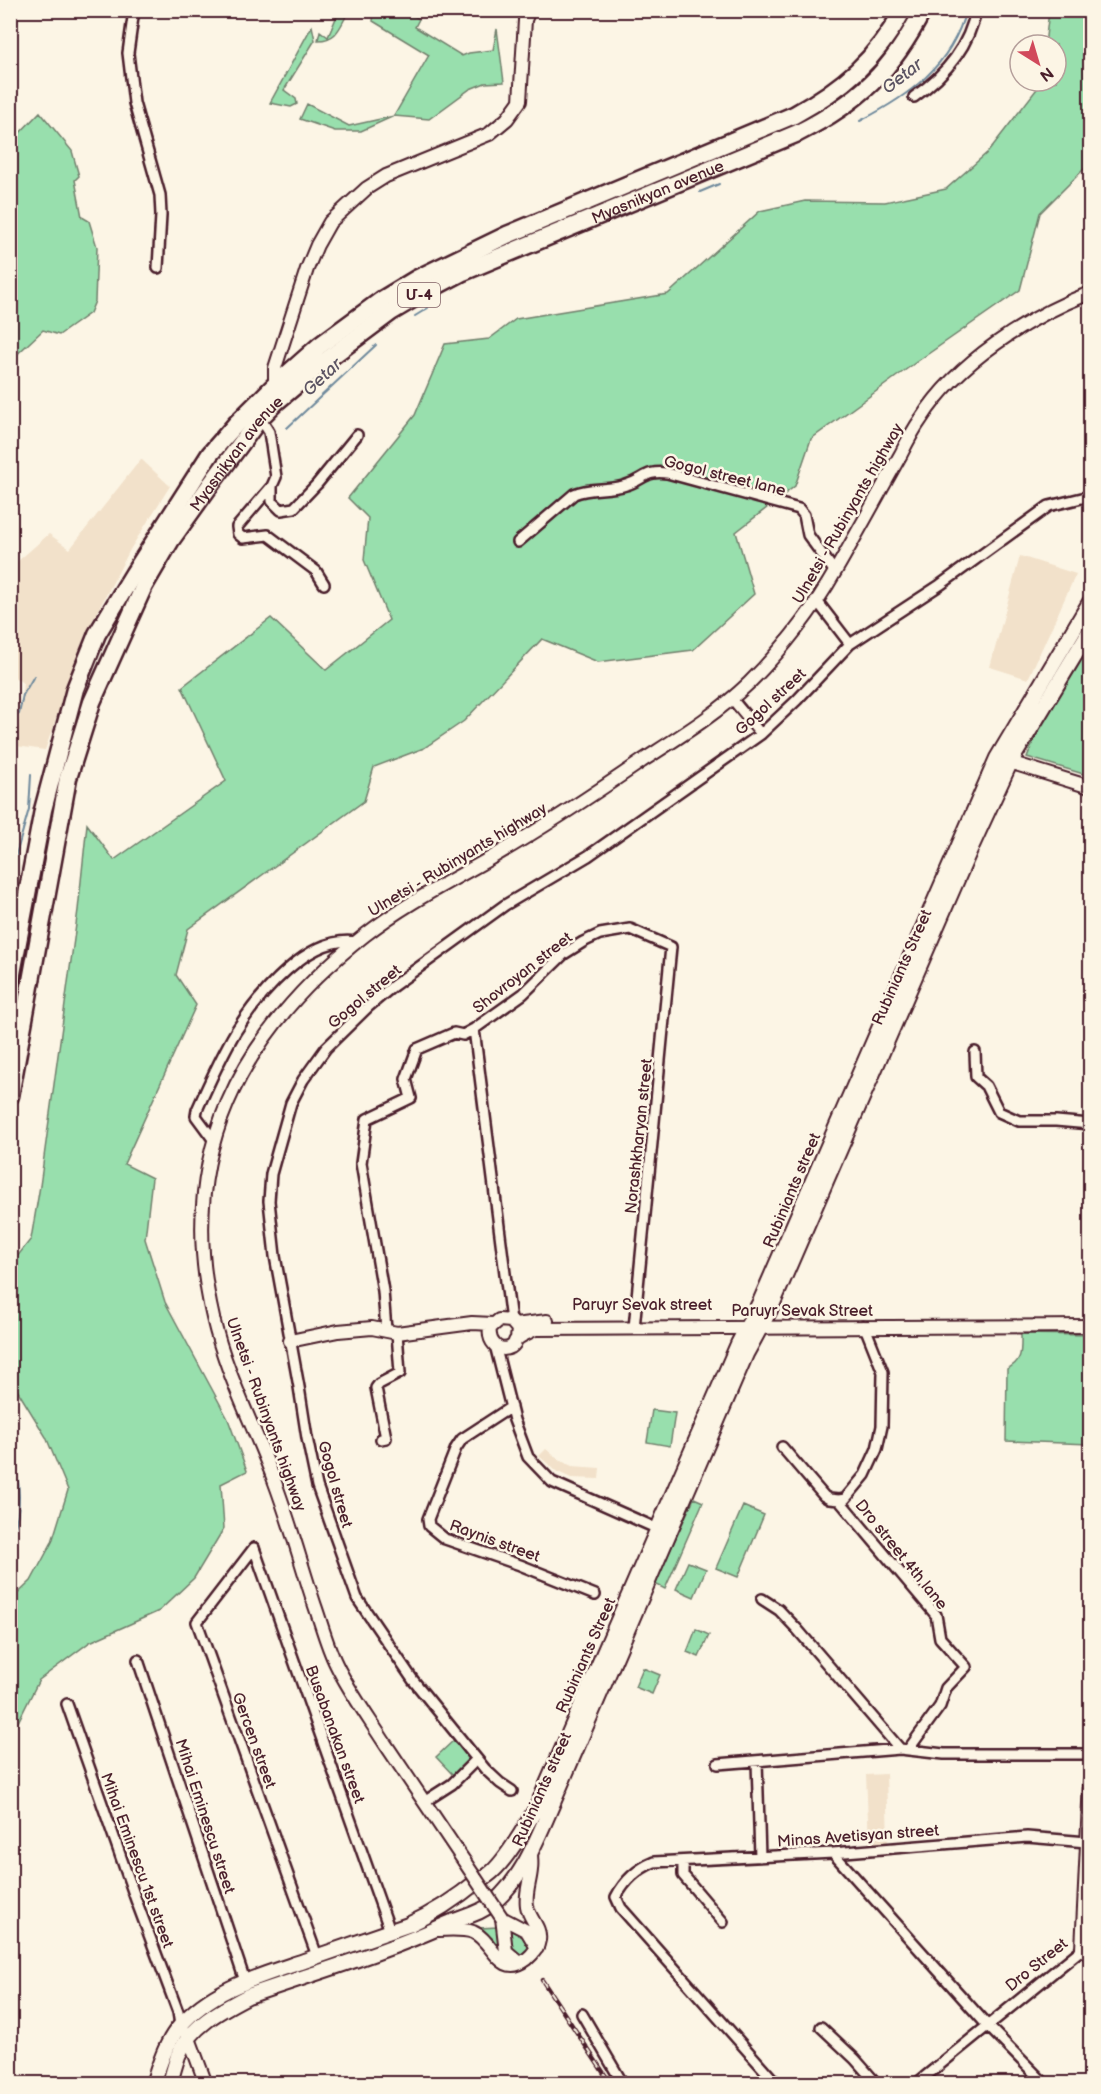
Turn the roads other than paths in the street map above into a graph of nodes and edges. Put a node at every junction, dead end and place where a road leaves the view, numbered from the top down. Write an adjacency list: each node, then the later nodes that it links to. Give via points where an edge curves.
1 (134, 10): 7 (street, via 129,53 135,103 160,195)
2 (529, 10): 9 (street, via 525,20 520,102 507,119 489,134 386,176 330,222 307,269 275,368)
3 (903, 10): 9 (highway, Myasnikyan avenue / Մ-4, via 864,66 821,100 794,116 451,261 383,299)
4 (923, 10): 10 (highway, Myasnikyan avenue / Մ-4, via 886,69 864,92 829,117 423,292 320,364)
5 (976, 10): 6 (street, via 967,39 956,57 933,84)
6 (914, 97)
7 (158, 268)
8 (1090, 293): 15 (street, Ulnetsi - Rubinyants highway, via 1058,305 1032,321 955,378 922,416)
9 (274, 385): 27 (highway, Myasnikyan avenue / Մ-4, via 210,454 98,634 75,689 56,758)
10 (260, 418): 12 (street, via 269,432 276,477); 30 (highway, Myasnikyan avenue / Մ-4, via 171,540 144,586 92,702 66,785)
11 (357, 435): 12 (street, via 294,508 282,510 272,501)
12 (272, 486): 16 (street, via 237,527 238,534 243,538 268,535 316,571)
13 (1090, 496): 20 (street, Gogol street, via 1049,506)
14 (518, 542): 15 (street, Gogol street lane, via 574,494 626,485 654,471 799,509 808,535)
15 (835, 572): 17 (street, Ulnetsi - Rubinyants highway)
16 (324, 584)
17 (817, 602): 20 (street); 21 (street, Ulnetsi - Rubinyants highway, via 778,652)
18 (1090, 602): 23 (main road, Rubiniants Street)
19 (1090, 630): 23 (main road, Rubiniants Street)
20 (850, 644): 22 (street, Gogol street)
21 (732, 699): 22 (street); 25 (street, Ulnetsi - Rubinyants highway, via 562,814 413,901)
22 (761, 734): 41 (street, Gogol street, via 588,856 505,905 393,986 326,1048 291,1103 271,1174 272,1235)
23 (1003, 760): 24 (street); 34 (main road, Rubiniants Street)
24 (1090, 787)
25 (356, 942): 32 (street, Ulnetsi - Rubinyants highway, via 298,997 256,1049); 32 (street, via 337,941 312,951 257,1001 236,1031 197,1110 196,1116)
26 (671, 947): 28 (street, Shovroyan street, via 630,929 600,934 564,954 523,994); 36 (street, Norashkharyan street)
27 (10, 984)
28 (474, 1029): 35 (street, via 508,1305); 39 (street, Shovroyan street, via 417,1049 406,1079 411,1098 367,1119 361,1163)
29 (975, 1052): 31 (street, via 976,1077 986,1086 999,1112 1019,1122)
30 (10, 1096)
31 (1090, 1124)
32 (213, 1139): 60 (street, Ulnetsi - Rubinyants highway, via 202,1203 203,1230 206,1274 221,1347 273,1477 337,1666)
33 (1090, 1318): 34 (street, Paruyr Sevak Street)
34 (756, 1323): 36 (street, Paruyr Sevak Street); 37 (street, Paruyr Sevak Street); 47 (main road, Rubiniants Street, via 738,1344); 63 (main road, Rubiniants street)
35 (502, 1324): 36 (street, Paruyr Sevak Street); 39 (street); 40 (street, via 518,1334); 42 (street, via 490,1340)
36 (634, 1324): 40 (street, Paruyr Sevak Street, via 535,1329)
37 (863, 1326): 38 (street, Paruyr Sevak Street); 46 (street, via 883,1372 882,1426 865,1475 846,1499)
38 (1090, 1326)
39 (392, 1331): 41 (street, via 338,1331); 44 (street, via 400,1373 376,1388 386,1438)
40 (517, 1339): 42 (street, via 511,1347)
41 (290, 1341): 55 (street, Gogol street, via 318,1486 357,1598 413,1680)
42 (501, 1347): 43 (street, via 501,1367)
43 (511, 1407): 47 (street, via 528,1457 552,1482); 49 (street, Raynis street, via 462,1439 428,1519 429,1526 446,1539)
44 (381, 1439)
45 (782, 1447): 46 (street, Dro street 4th lane, via 824,1496)
46 (839, 1500): 53 (street, Dro street 4th lane, via 936,1615 940,1638 966,1667 946,1688 940,1706)
47 (658, 1529): 67 (main road, Rubiniants Street, via 537,1807 510,1850)
48 (254, 1548): 74 (street, Busabanakan street); 77 (street, Gercen street, via 197,1622)
49 (595, 1595)
50 (762, 1599): 53 (street, via 797,1629)
51 (138, 1660): 79 (street, Mihai Eminescu street)
52 (68, 1704): 81 (street, Mihai Eminescu 1st street)
53 (904, 1749): 54 (street, via 944,1754); 56 (street)
54 (1090, 1754)
55 (477, 1759): 59 (street, Gogol street); 60 (street, via 452,1784)
56 (757, 1761): 57 (street); 65 (street)
57 (718, 1764)
58 (1090, 1782): 61 (street)
59 (512, 1791)
60 (424, 1803): 71 (street, Ulnetsi - Rubinyants highway, bridge)
61 (1090, 1822): 62 (street)
62 (1087, 1842): 64 (street, Minas Avetisyan street, via 1027,1837); 76 (street, Dro Street)
63 (531, 1852): 69 (main road, Rubiniants street); 75 (street, via 527,1903 538,1928)
64 (833, 1853): 65 (street, Minas Avetisyan street); 82 (street)
65 (760, 1857): 66 (street, Minas Avetisyan street)
66 (683, 1861): 72 (street, via 683,1875); 89 (street, Minas Avetisyan street, via 654,1862 633,1874 616,1897 621,1908)
67 (485, 1878): 68 (main road, Rubiniants Street); 69 (main road)
68 (464, 1892): 70 (main road, via 466,1901); 74 (main road, Rubiniants Street, via 427,1917)
69 (500, 1897): 70 (main road, Rubiniants street)
70 (478, 1912): 73 (main road, Rubiniants street)
71 (502, 1918): 75 (street, via 530,1934); 78 (street, via 505,1947)
72 (723, 1922)
73 (436, 1930): 78 (street, via 474,1933 505,1963); 84 (main road, Rubiniants street, via 248,1995)
74 (390, 1931): 77 (main road, Rubiniants Street)
75 (537, 1948): 78 (street)
76 (1086, 1952): 82 (street, Dro Street)
77 (317, 1956): 79 (main road, Rubiniants Street)
78 (520, 1963)
79 (245, 1981): 81 (main road, Rubiniants Street, via 211,1999)
80 (582, 2014): 88 (street)
81 (180, 2025): 84 (street); 85 (main road, Rubiniants Street, via 169,2040)
82 (987, 2025): 91 (street, Dro Street); 92 (street)
83 (821, 2027): 90 (street)
84 (189, 2038): 86 (main road, Rubiniants street, via 178,2056); 87 (street)
85 (153, 2084)
86 (170, 2084)
87 (206, 2084)
88 (623, 2084)
89 (777, 2084)
90 (877, 2084)
91 (916, 2084)
92 (1045, 2084)

